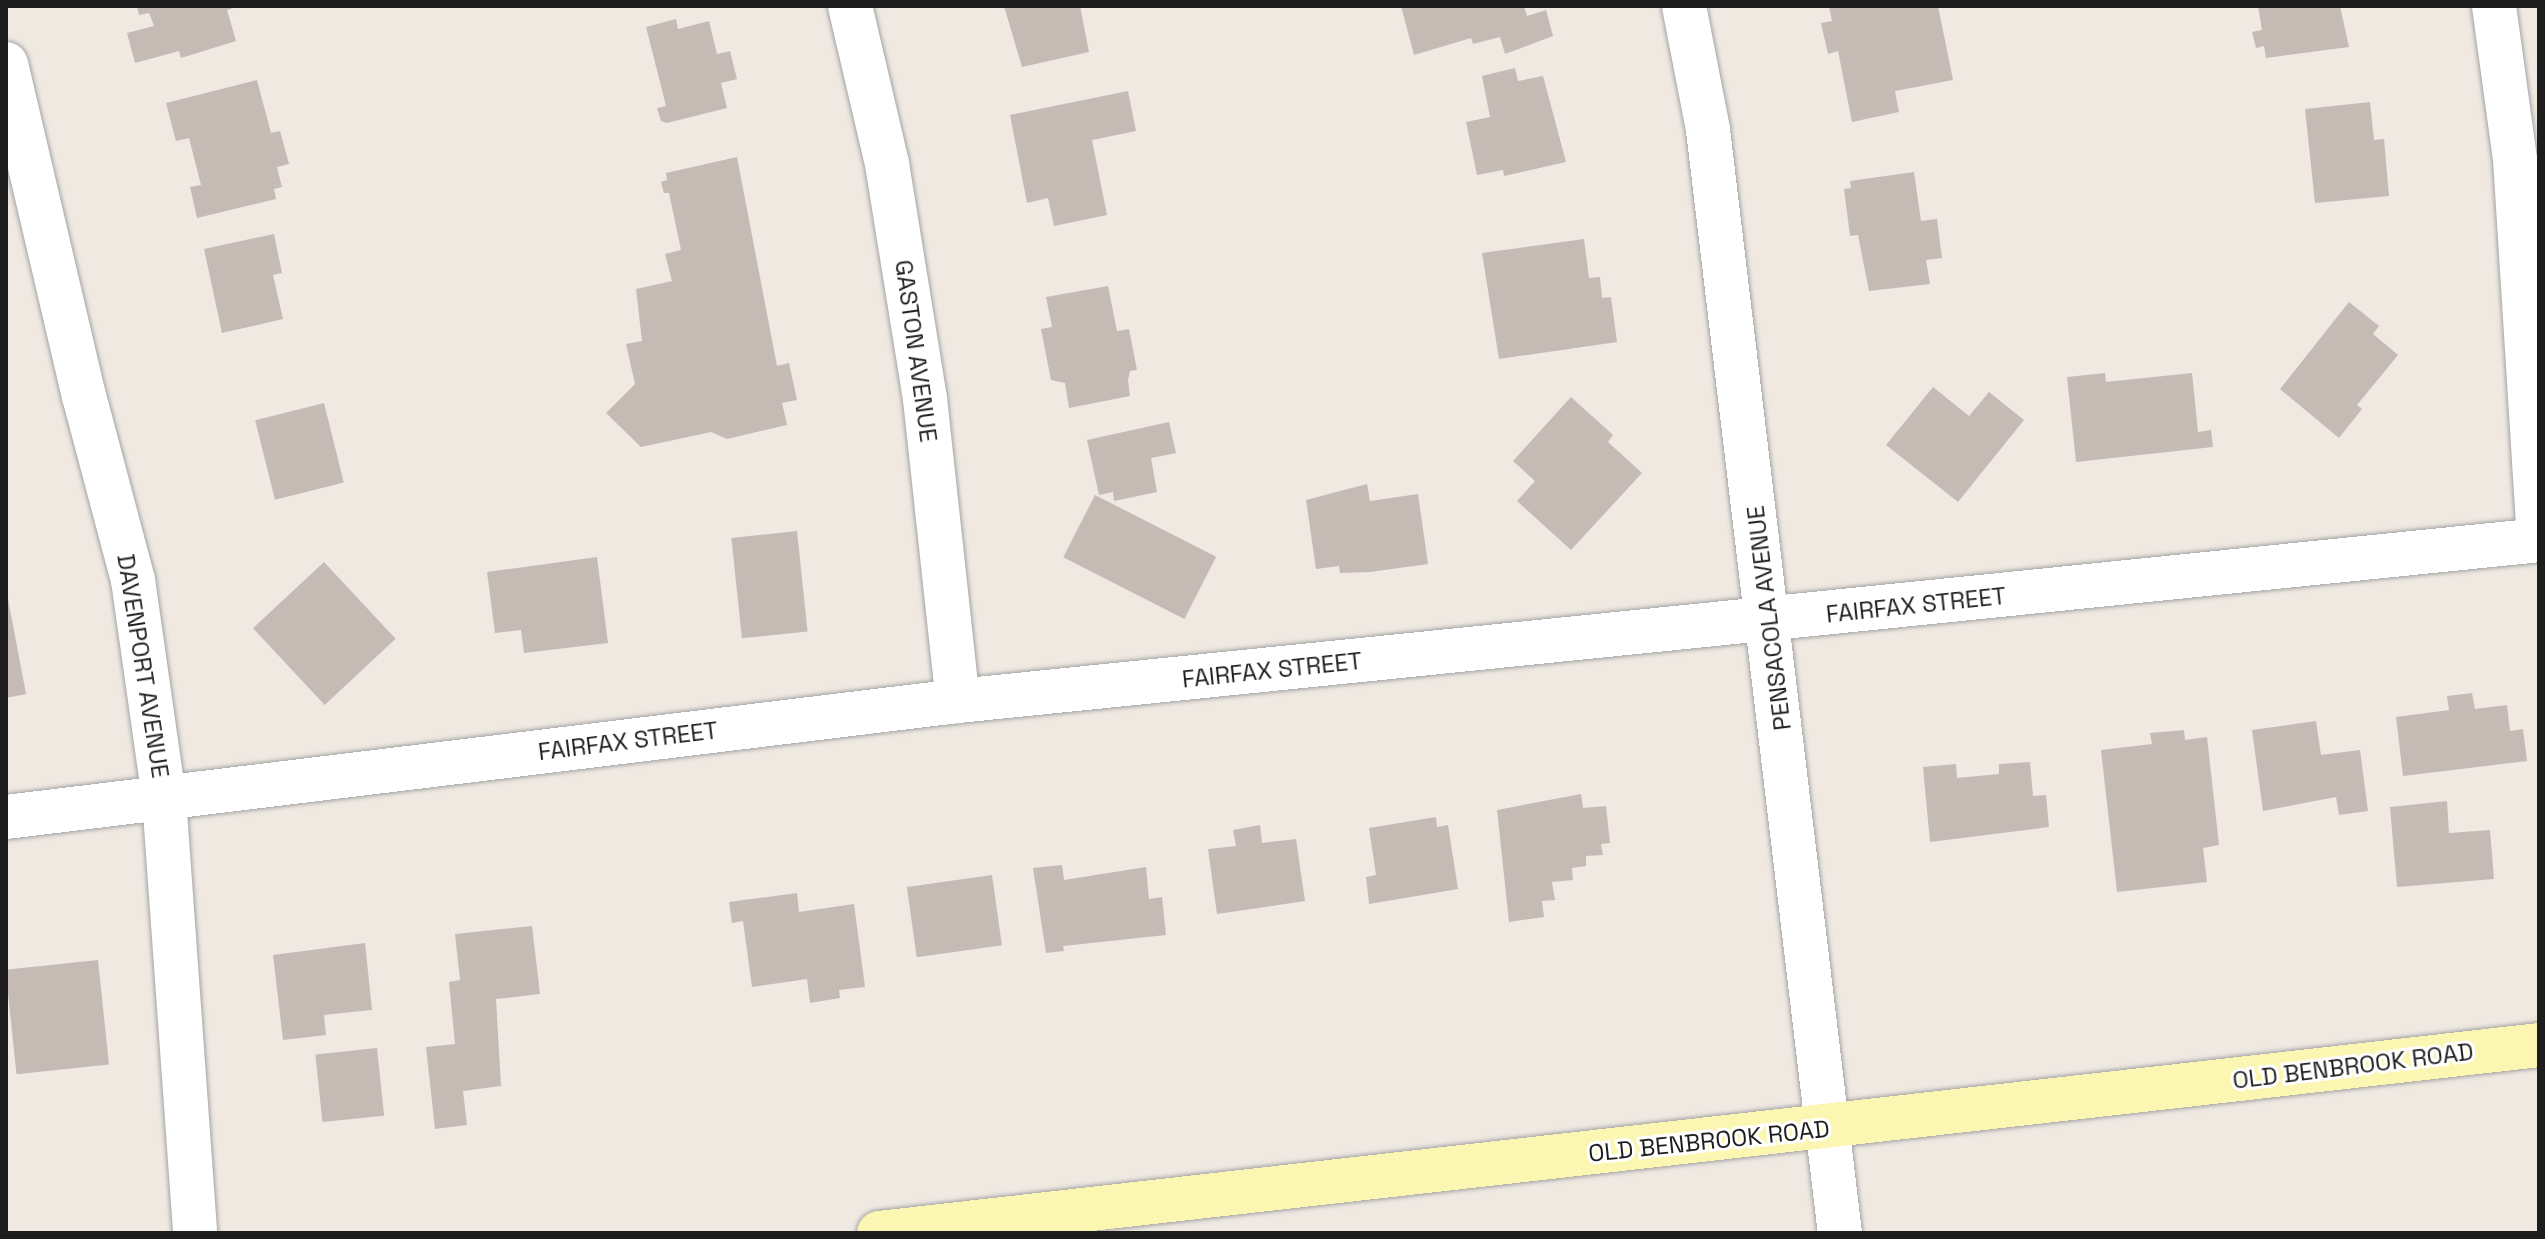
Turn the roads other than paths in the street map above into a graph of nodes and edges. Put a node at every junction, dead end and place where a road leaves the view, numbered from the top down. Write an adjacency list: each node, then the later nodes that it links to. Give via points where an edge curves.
1 (850, 6): 7 (street, GASTON AVENUE, via 887,164 925,399)
2 (1684, 6): 6 (street, PENSACOLA AVENUE, via 1708,130)
3 (2494, 6): 5 (street, via 2515,159)
4 (6, 64): 8 (street, DAVENPORT AVENUE, via 133,580)
5 (2539, 538): 6 (street, FAIRFAX STREET)
6 (1770, 621): 7 (street, FAIRFAX STREET); 11 (street, PENSACOLA AVENUE)
7 (958, 701): 8 (street, FAIRFAX STREET)
8 (164, 798): 9 (street, FAIRFAX STREET); 12 (street, DAVENPORT AVENUE)
9 (6, 817)
10 (2539, 1045): 11 (street, OLD BENBROOK ROAD)
11 (1827, 1128): 13 (street, OLD BENBROOK ROAD); 14 (street, PENSACOLA AVENUE)
12 (195, 1233)
13 (879, 1233)
14 (1840, 1233)

